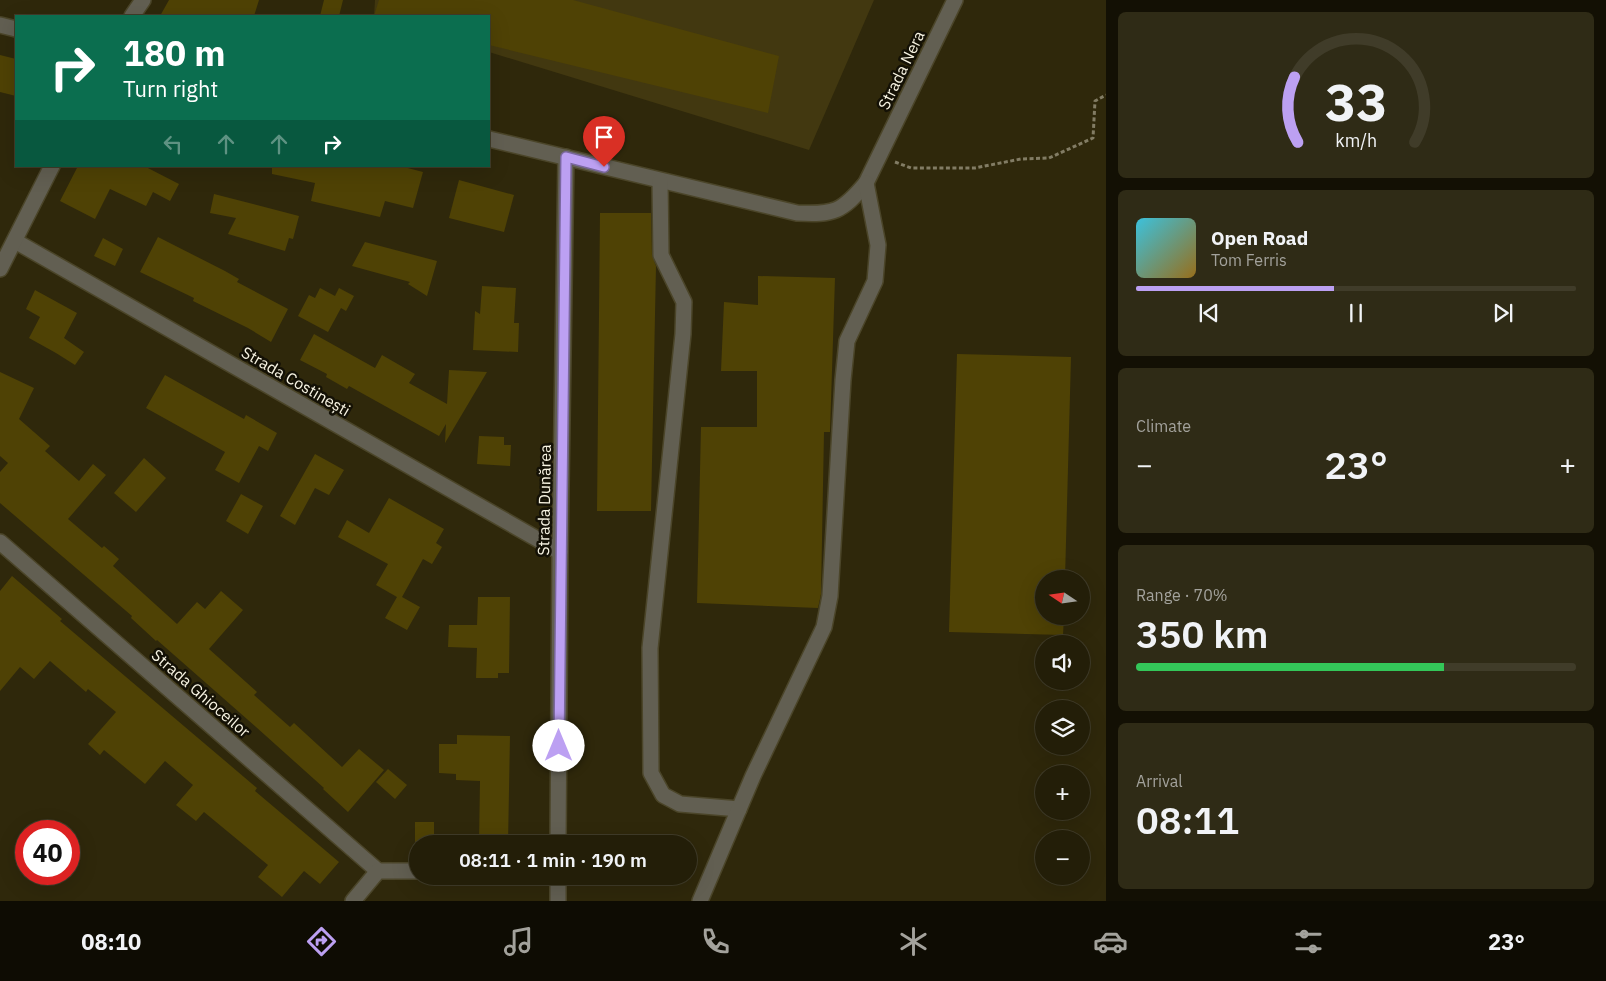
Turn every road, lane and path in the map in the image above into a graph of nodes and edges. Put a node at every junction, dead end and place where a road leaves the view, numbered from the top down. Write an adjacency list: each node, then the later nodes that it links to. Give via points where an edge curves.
1 (143, 0): 3 (street)
2 (955, 0): 8 (street, Strada Nera)
3 (133, 15)
4 (0, 25): 5 (street)
5 (15, 29)
6 (1106, 95): 8 (path, via 1095,101 1093,138 1049,158 1021,159 975,168 911,168)
7 (490, 139): 9 (street, Strada Nera)
8 (879, 156): 12 (street, Strada Nera)
9 (566, 157): 11 (street, Strada Nera); 16 (street, Strada Dunărea)
10 (52, 167): 13 (street)
11 (660, 180): 12 (street, Strada Nera, via 797,213 822,215 842,208); 17 (street, via 661,255 684,302 650,648 651,773 663,795 680,804)
12 (866, 183): 17 (street, via 878,244 875,281 847,341 826,619)
13 (15, 241): 14 (street); 16 (street, Strada Costinești)
14 (0, 269)
15 (0, 542): 19 (street, Strada Ghioceilor)
16 (560, 552): 18 (street, Strada Dunărea)
17 (739, 809): 24 (street)
18 (558, 835)
19 (378, 871): 20 (street); 22 (street)
20 (409, 871)
21 (558, 885): 23 (street)
22 (353, 901)
23 (558, 901)
24 (700, 901)

